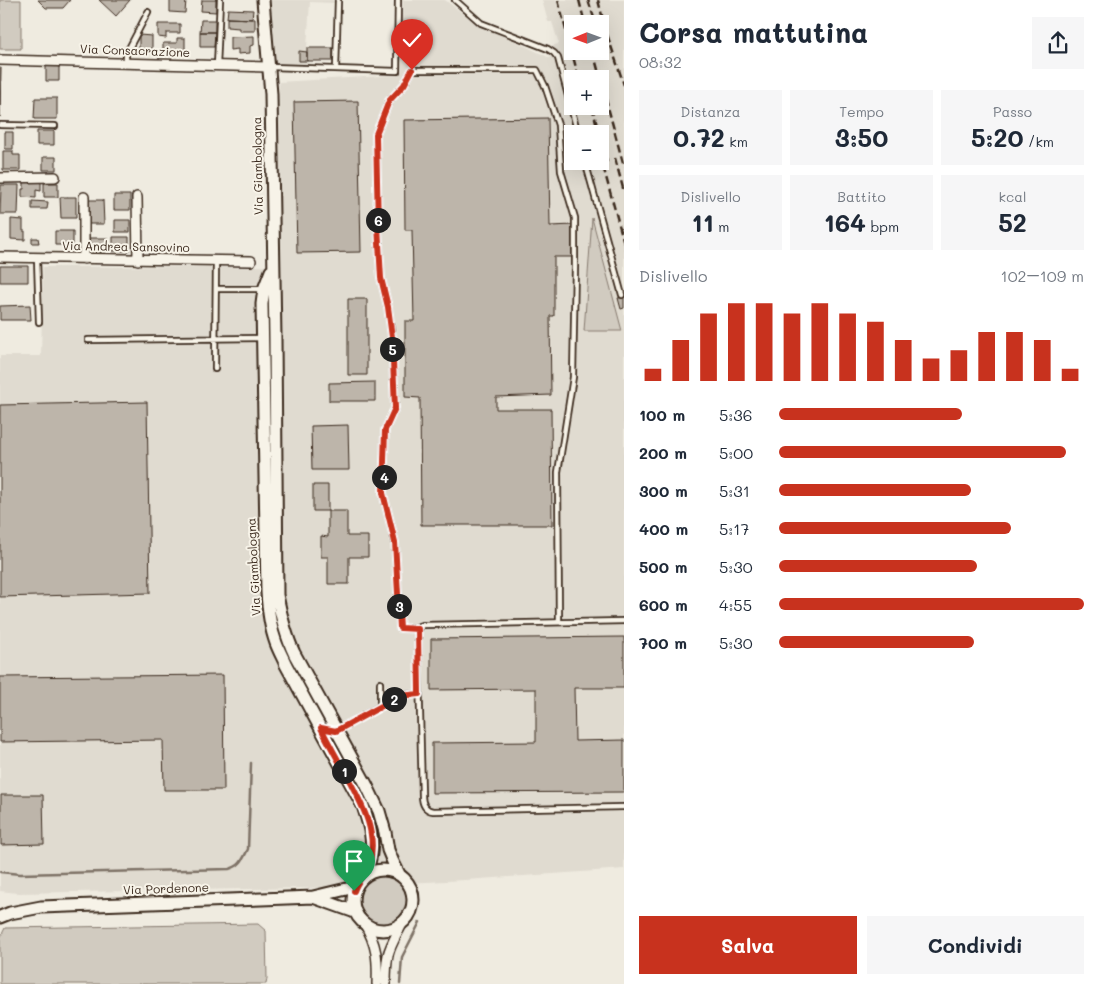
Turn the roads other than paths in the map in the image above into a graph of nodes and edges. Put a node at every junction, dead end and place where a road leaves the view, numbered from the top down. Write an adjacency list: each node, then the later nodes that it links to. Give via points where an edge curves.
1 (220, 0): 9 (lane)
2 (263, 0): 10 (street, Via Giambologna)
3 (338, 0): 11 (lane)
4 (398, 0): 11 (lane, via 397,71)
5 (455, 0): 13 (lane, via 481,23 554,53)
6 (148, 12): 8 (lane, via 126,54)
7 (0, 60): 8 (street, Via Consacrazione)
8 (126, 63): 9 (street, Via Consacrazione)
9 (217, 66): 10 (street, Via Consacrazione)
10 (269, 67): 11 (lane); 26 (street, Via Giambologna)
11 (336, 69)
12 (0, 125): 14 (lane)
13 (576, 125)
14 (55, 126)
15 (587, 170): 29 (lane)
16 (55, 177): 17 (street)
17 (0, 178)
18 (84, 197): 22 (street)
19 (138, 198): 23 (street)
20 (0, 257): 21 (street, Via Andrea Sansovino)
21 (37, 258): 22 (street, Via Andrea Sansovino); 30 (lane)
22 (84, 259): 23 (street, Via Andrea Sansovino)
23 (138, 260): 24 (street, Via Andrea Sansovino)
24 (216, 261): 25 (street, Via Andrea Sansovino); 27 (lane)
25 (251, 261)
26 (274, 264): 28 (street, Via Giambologna); 36 (street, Via Giambologna)
27 (216, 288): 28 (lane); 31 (lane)
28 (264, 289): 32 (street, Via Giambologna, via 262,304)
29 (622, 295)
30 (39, 322)
31 (216, 338): 32 (lane); 33 (lane); 34 (lane)
32 (266, 338): 35 (street, Via Giambologna)
33 (88, 340)
34 (216, 369)
35 (267, 413): 36 (street, Via Giambologna); 43 (street, Via Giambologna, via 267,592 271,624 286,665)
36 (276, 497): 44 (street, Via Giambologna, via 277,595 281,618 294,654)
37 (624, 621): 38 (lane)
38 (560, 622): 39 (lane, via 420,625); 39 (lane, via 558,472 573,377 575,266 574,218 561,170 558,125 538,70 412,70 404,85 389,101 376,134 381,278 392,337 395,408 385,430 383,493 395,542 400,628)
39 (418, 629): 41 (lane)
40 (380, 683): 42 (lane)
41 (419, 694): 42 (lane, via 400,696); 45 (lane, via 422,802 429,810)
42 (380, 706): 44 (lane)
43 (321, 728): 44 (lane); 47 (street, Via Giambologna, via 368,820 371,850)
44 (336, 731): 46 (street, Via Giambologna, via 378,811 388,850)
45 (624, 807)
46 (399, 874): 47 (street, via 377,870 368,873); 53 (street, via 409,885 413,898 410,912)
47 (358, 883): 48 (street, Via Pordenone); 51 (street, via 352,899)
48 (313, 897): 50 (street, Via Pordenone, via 41,907); 51 (street, Via Pordenone)
49 (0, 911): 50 (street, Via Pordenone)
50 (20, 911): 52 (street, Via Pordenone)
51 (355, 912): 54 (street)
52 (0, 917)
53 (403, 922): 54 (street, via 382,930); 56 (street, via 388,954)
54 (364, 924): 55 (street, via 372,936 376,952)
55 (377, 984)
56 (386, 984)

